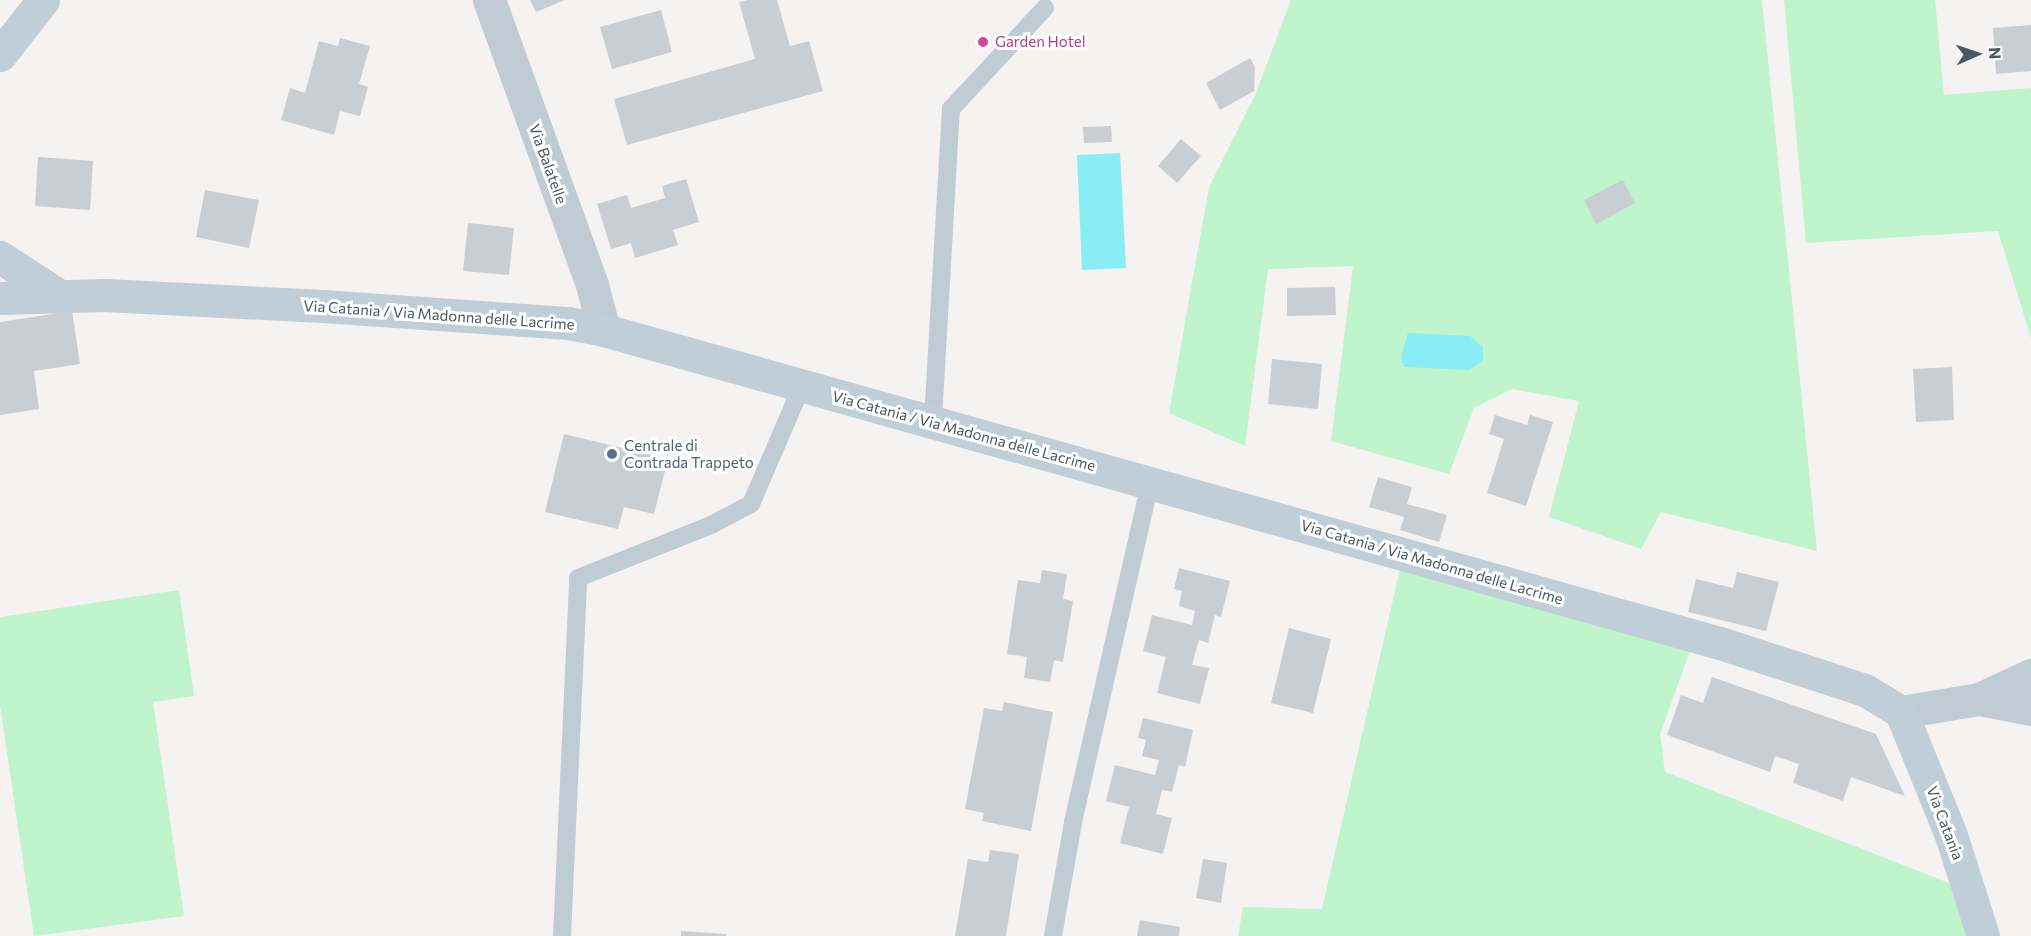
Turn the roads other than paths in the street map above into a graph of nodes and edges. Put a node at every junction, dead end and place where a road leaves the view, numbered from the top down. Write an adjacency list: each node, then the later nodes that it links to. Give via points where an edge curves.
1 (43, 0): 4 (main road)
2 (489, 0): 8 (street, Via Balatelle, via 592,285)
3 (1045, 8): 10 (lane, via 951,109)
4 (0, 55)
5 (0, 257): 6 (main road)
6 (60, 296): 7 (main road, Via Catania / Via Madonna delle Lacrime); 8 (main road, Via Catania / Via Madonna delle Lacrime, via 323,306 568,323)
7 (0, 298)
8 (604, 330): 9 (main road, Via Catania / Via Madonna delle Lacrime)
9 (801, 388): 10 (main road, Via Catania / Via Madonna delle Lacrime); 16 (lane, via 751,504 711,525 578,578)
10 (933, 420): 11 (main road, Via Catania / Via Madonna delle Lacrime)
11 (1150, 483): 15 (main road, Via Catania / Via Madonna delle Lacrime, via 1720,643 1865,690); 17 (lane, via 1073,822)
12 (2031, 675): 13 (street)
13 (1979, 699): 14 (street); 15 (street)
14 (2031, 709)
15 (1901, 712): 18 (main road, Via Catania, via 1951,835)
16 (562, 936)
17 (1053, 936)
18 (1983, 936)

